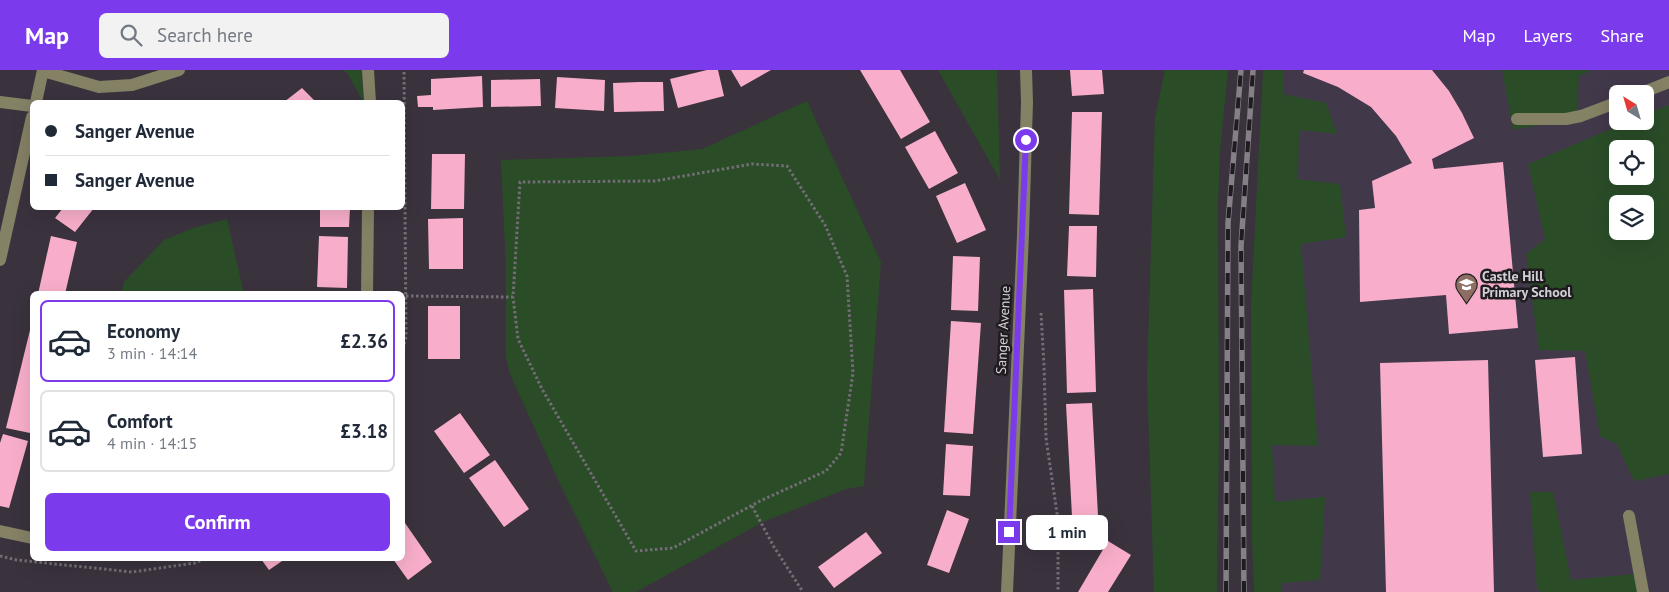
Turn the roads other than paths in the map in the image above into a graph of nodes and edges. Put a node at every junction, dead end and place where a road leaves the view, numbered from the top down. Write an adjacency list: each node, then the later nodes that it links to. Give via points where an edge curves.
1 (43, 70): 2 (street, via 99,87 132,85); 7 (street)
2 (179, 70)
3 (368, 70): 8 (street)
4 (1026, 70): 20 (street, Sanger Avenue)
5 (1669, 82): 6 (street)
6 (1654, 88)
7 (36, 100)
8 (370, 100)
9 (0, 102): 11 (street)
10 (1609, 105): 12 (street, via 1566,119)
11 (30, 106)
12 (1517, 118)
13 (30, 126): 15 (street)
14 (368, 210): 16 (street)
15 (0, 260)
16 (367, 291)
17 (1629, 516): 21 (street)
18 (0, 531): 19 (street)
19 (30, 538)
20 (1007, 592)
21 (1643, 592)

